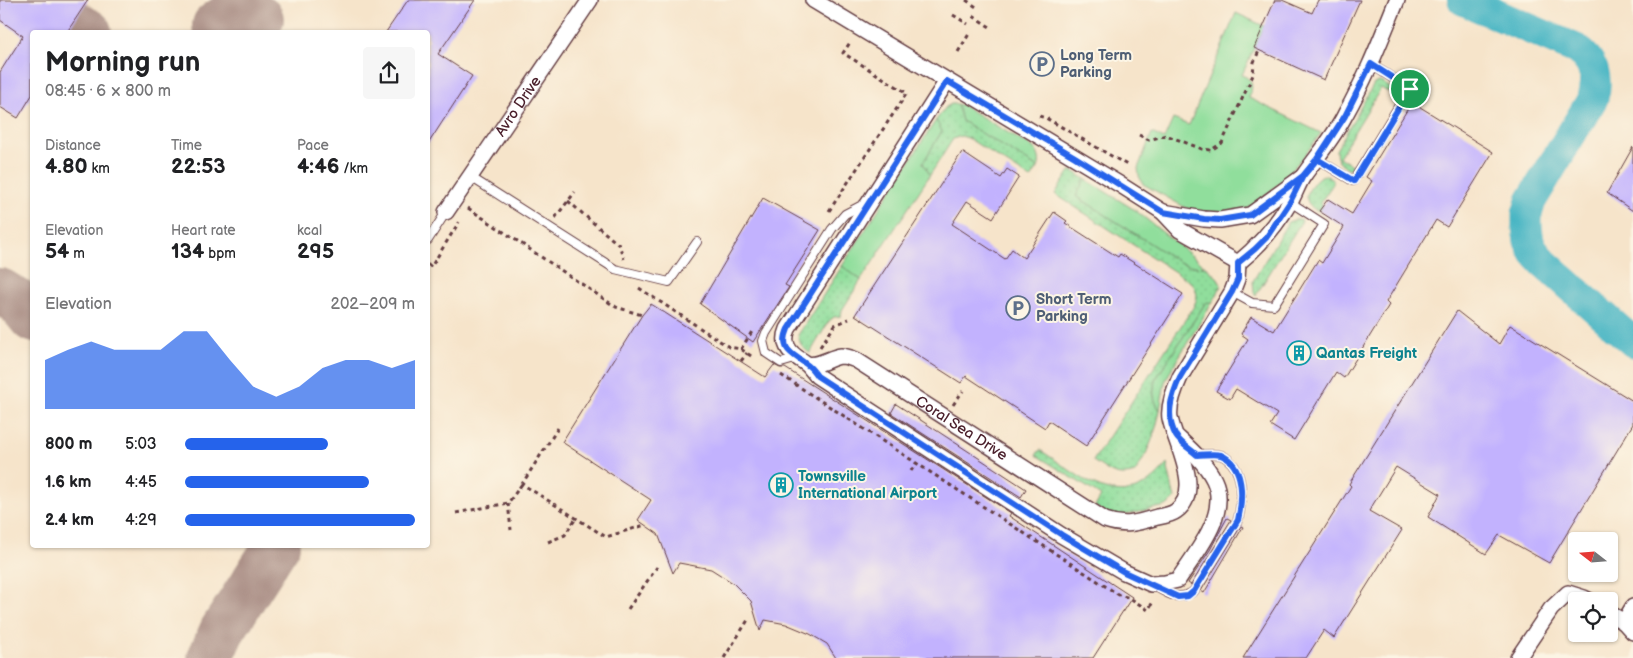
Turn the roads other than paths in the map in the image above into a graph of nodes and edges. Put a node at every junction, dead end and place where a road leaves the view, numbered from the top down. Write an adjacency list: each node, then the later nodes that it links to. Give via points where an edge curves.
1 (590, 0): 7 (street, Avro Drive)
2 (813, 0): 5 (street)
3 (1398, 0): 4 (street)
4 (1371, 64): 6 (street, via 1345,116); 6 (lane, via 1410,89 1354,181)
5 (947, 81): 9 (street); 12 (street)
6 (1317, 159): 8 (street)
7 (469, 176): 11 (street, Avro Drive); 14 (lane, via 615,269 669,282)
8 (1303, 176): 10 (street); 12 (street, via 1250,215 1220,220)
9 (871, 200): 17 (street, via 788,329 784,341 787,348); 17 (lane, via 845,214 832,229 763,341 766,353 781,363)
10 (1290, 202): 15 (street, via 1266,238); 16 (lane, via 1324,224 1274,304 1252,303)
11 (446, 212): 13 (lane)
12 (1163, 212): 15 (street, via 1180,230)
13 (430, 237)
14 (697, 242)
15 (1238, 263): 16 (street, Coral Sea Drive, via 1238,279)
16 (1232, 292): 18 (street, Coral Sea Drive, via 1173,392 1169,417)
17 (803, 361): 18 (street, Coral Sea Drive, via 822,363 842,356 856,360 1113,523 1132,524 1174,513 1183,506 1189,484); 20 (street, via 817,376 1062,535 1124,572)
18 (1177, 437): 19 (street)
19 (1197, 455): 20 (street, via 1215,480 1219,504 1214,522 1178,580); 20 (lane, via 1219,455 1230,461 1238,474 1242,494 1238,520 1188,596 1178,597)
20 (1151, 584)
21 (1568, 593): 24 (street, via 1550,609)
22 (1633, 607): 23 (street)
23 (1628, 627)
24 (1518, 658)

